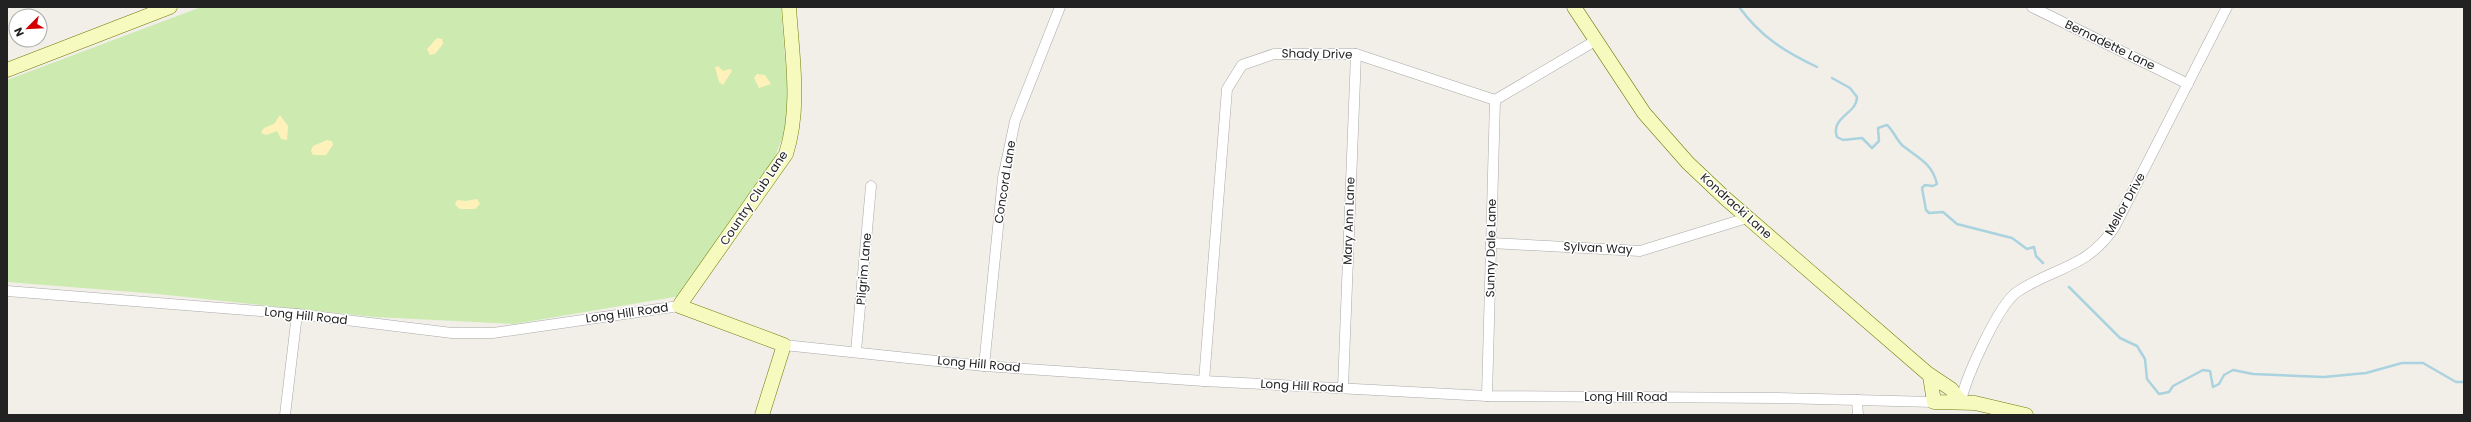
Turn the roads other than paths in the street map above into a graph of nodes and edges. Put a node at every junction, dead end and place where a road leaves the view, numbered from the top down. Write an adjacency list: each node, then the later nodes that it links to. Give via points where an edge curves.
1 (170, 7): 9 (main road)
2 (789, 7): 16 (main road, Country Club Lane, via 796,108 786,154)
3 (1060, 7): 20 (street, Concord Lane, via 1015,121 1003,178)
4 (1574, 7): 7 (main road, Kondracki Lane)
5 (2032, 7): 10 (street, Bernadette Lane)
6 (2227, 7): 10 (street, Mellor Drive)
7 (1595, 41): 11 (street); 13 (main road, Kondracki Lane, via 1663,136 1699,174)
8 (1356, 54): 11 (street, Shady Drive); 22 (street, Shady Drive, via 1274,54 1242,65 1227,89); 23 (street, Mary Ann Lane)
9 (7, 70)
10 (2188, 84): 27 (street, Mellor Drive, via 2123,213 2109,235 2086,258 2010,298 1998,316 1966,383)
11 (1495, 100): 14 (street, Sunny Dale Lane)
12 (872, 186): 19 (street, Pilgrim Lane)
13 (1748, 218): 14 (street, Sylvan Way, via 1640,250); 21 (main road, Kondracki Lane)
14 (1491, 243): 24 (street, Sunny Dale Lane)
15 (7, 291): 17 (street, Long Hill Road)
16 (679, 306): 17 (street, Long Hill Road, via 493,333 452,333); 18 (main road, Long Hill Road)
17 (297, 314): 28 (street)
18 (784, 345): 19 (street, Long Hill Road); 29 (main road)
19 (856, 351): 20 (street, Long Hill Road)
20 (984, 366): 22 (street, Long Hill Road)
21 (1930, 376): 26 (main road); 27 (main road, Kondracki Lane, via 1951,389)
22 (1204, 381): 23 (street, Long Hill Road)
23 (1343, 387): 24 (street, Long Hill Road)
24 (1487, 396): 25 (street, Long Hill Road)
25 (1857, 400): 26 (street, Long Hill Road); 30 (street)
26 (1934, 402): 27 (main road, Long Hill Road)
27 (1961, 402): 31 (main road, via 1998,407)
28 (285, 415)
29 (762, 415)
30 (1858, 415)
31 (2026, 415)

